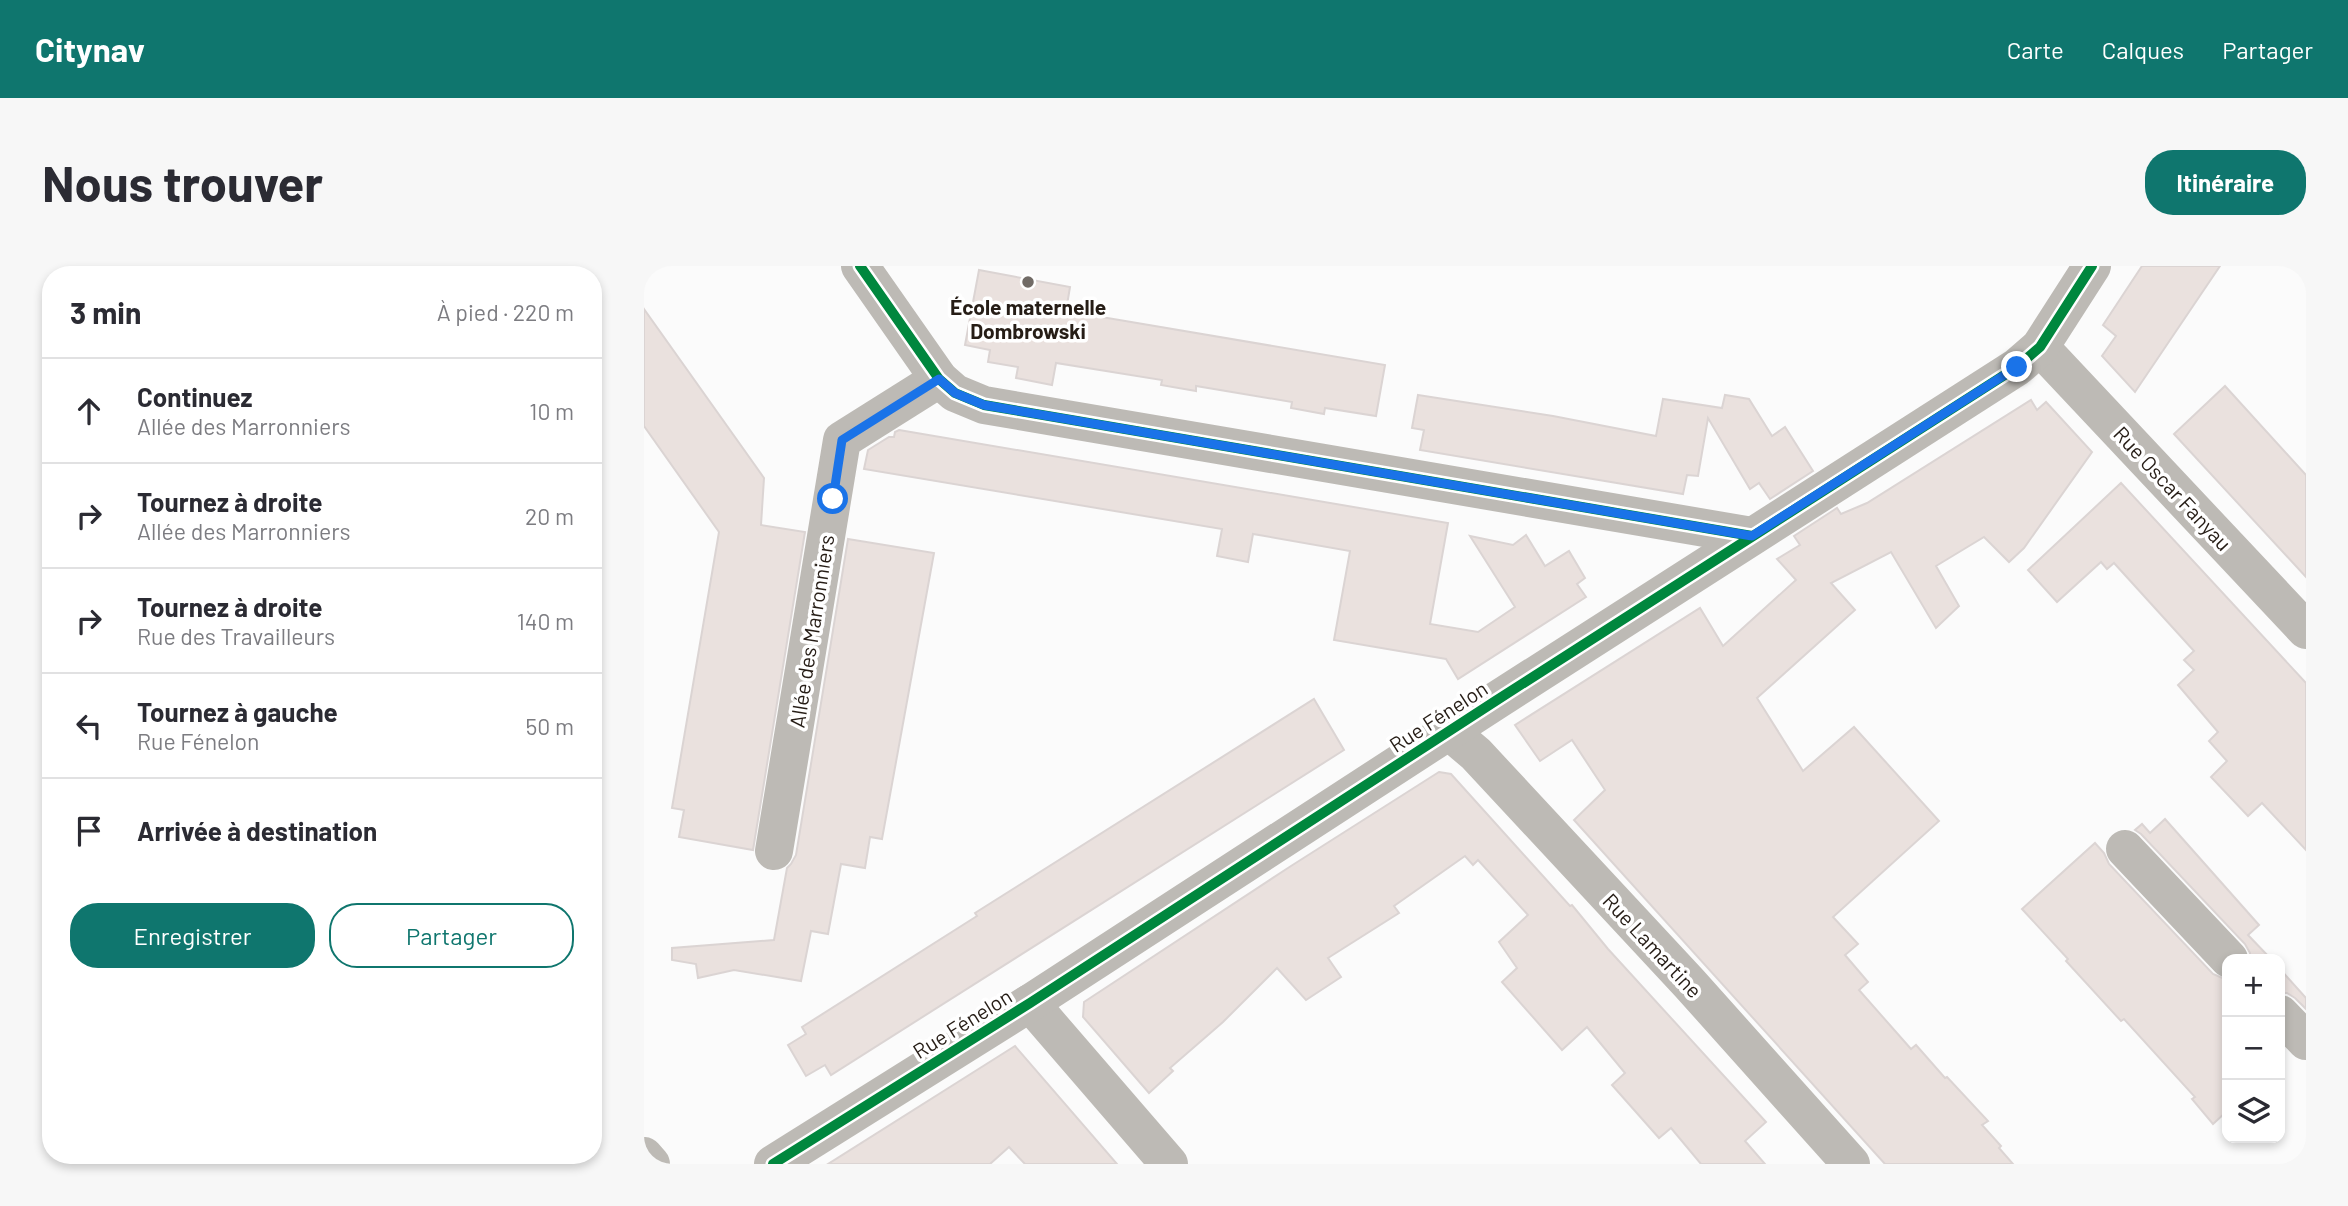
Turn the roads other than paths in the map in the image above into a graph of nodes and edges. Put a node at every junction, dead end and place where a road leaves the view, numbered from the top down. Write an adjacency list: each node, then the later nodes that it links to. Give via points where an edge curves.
1 (860, 266): 4 (street)
2 (2092, 266): 3 (street, Rue Fénelon)
3 (2040, 347): 5 (street, Rue Fénelon, via 2017,367); 6 (street, Rue Oscar Fanyau)
4 (939, 379): 5 (street, via 955,393 984,405); 9 (street, Allée des Marronniers, via 842,440)
5 (1752, 536): 7 (street, Rue Fénelon)
6 (2306, 630)
7 (1450, 732): 11 (street, Rue Fénelon); 18 (street, Rue Lamartine, via 1476,754 1689,983)
8 (2124, 849): 10 (street)
9 (774, 851)
10 (2224, 954)
11 (1030, 1003): 16 (street, Rue Fénelon); 17 (street)
12 (2283, 1017): 13 (street)
13 (2306, 1041)
14 (644, 1156): 15 (street)
15 (652, 1164)
16 (773, 1164)
17 (1169, 1164)
18 (1851, 1164)

